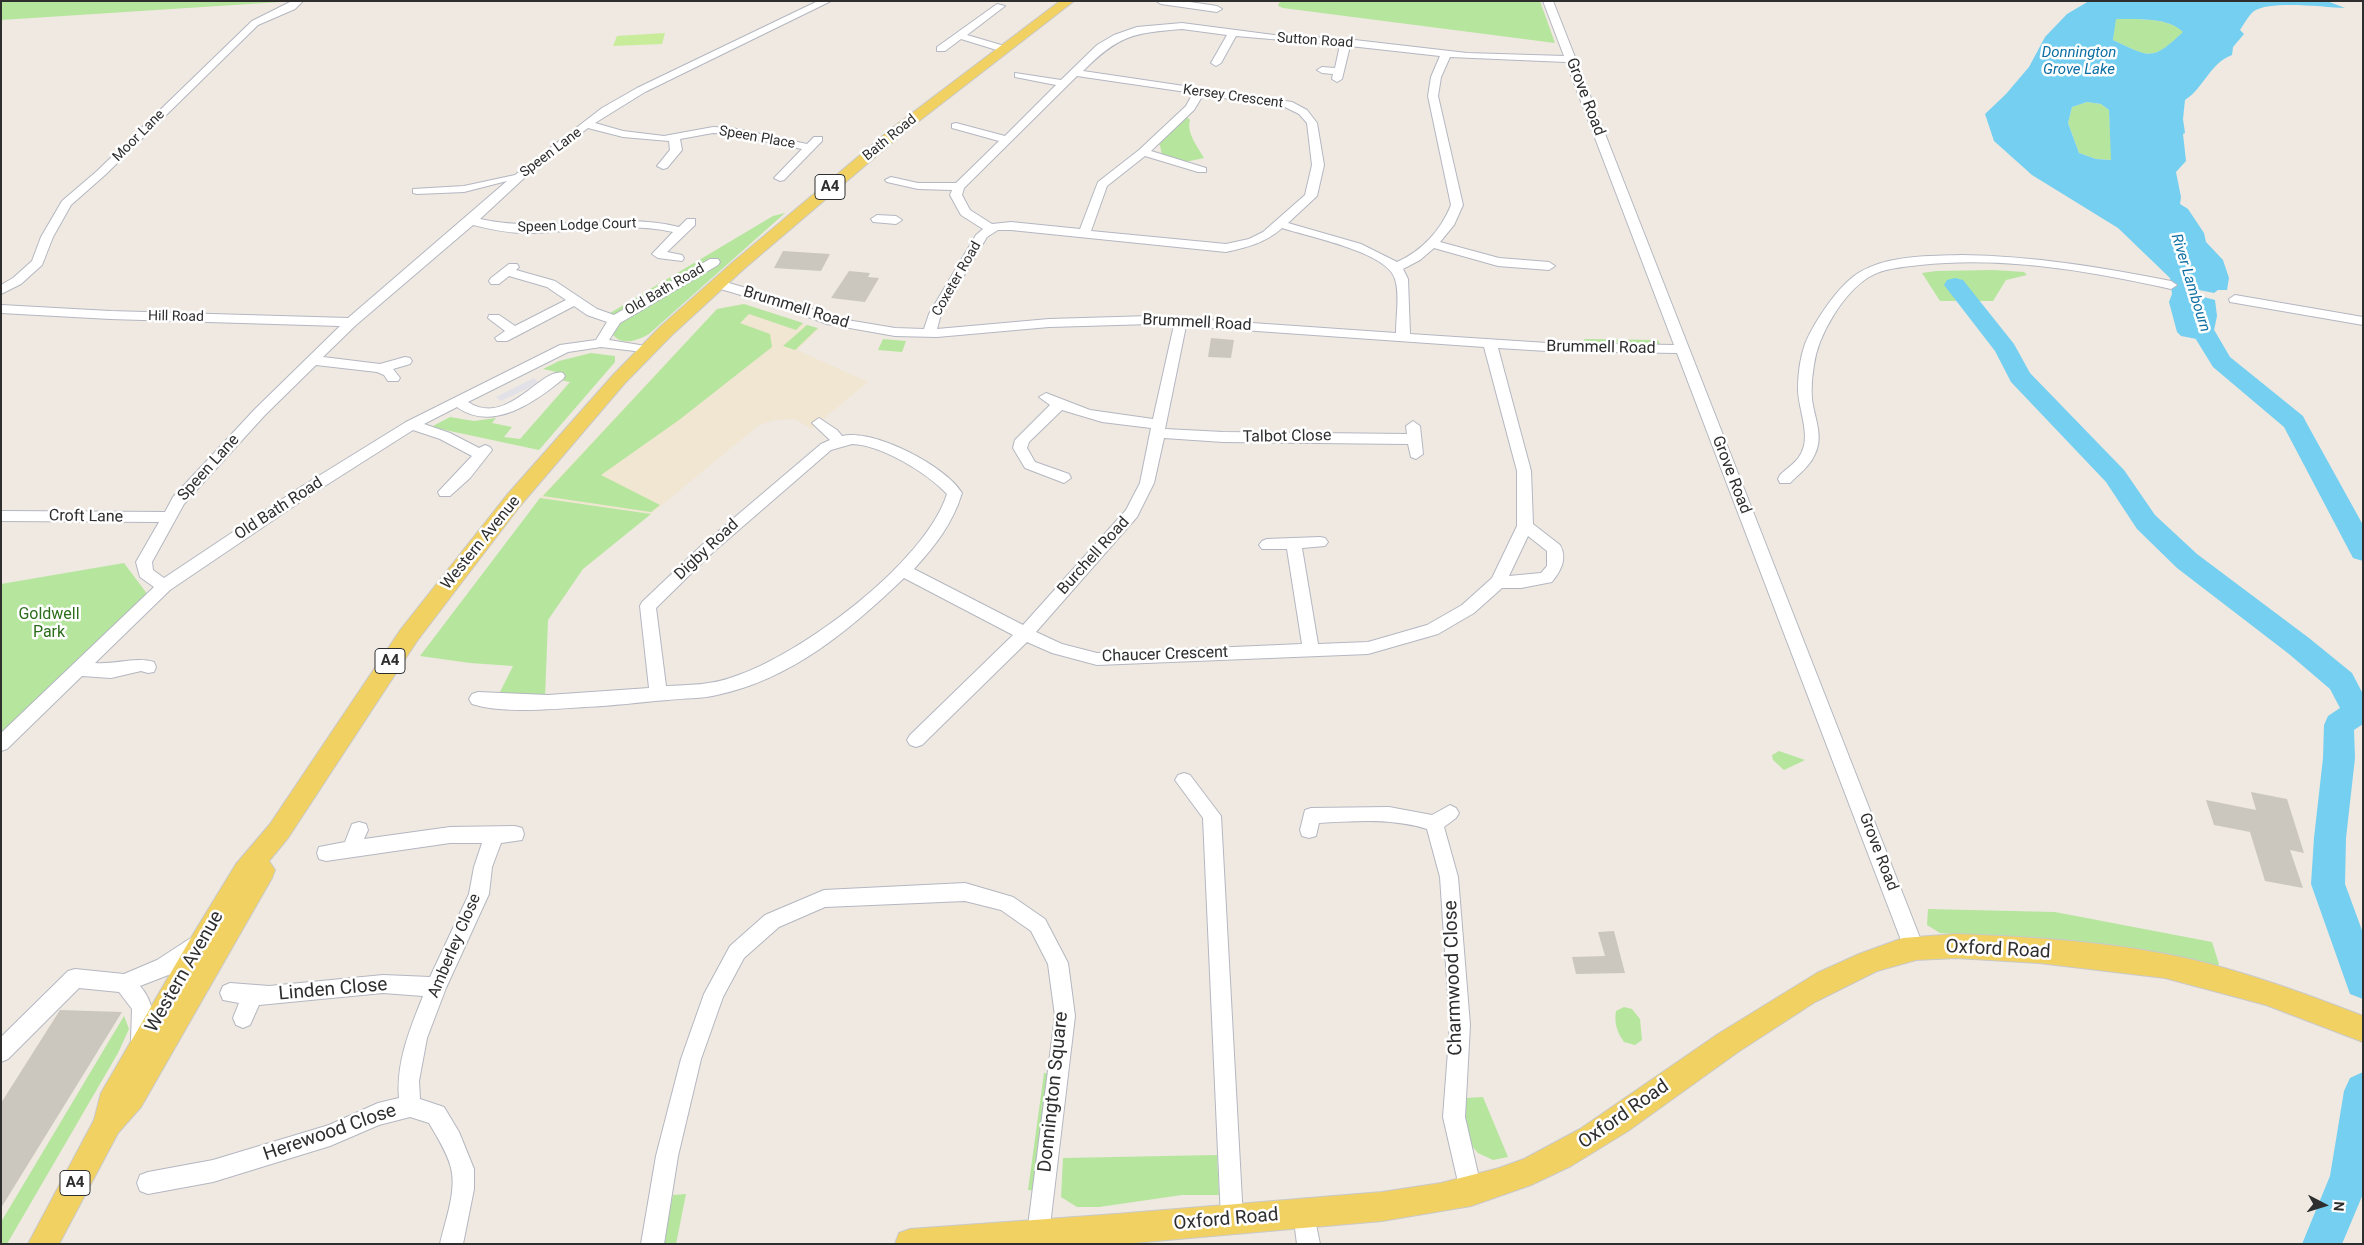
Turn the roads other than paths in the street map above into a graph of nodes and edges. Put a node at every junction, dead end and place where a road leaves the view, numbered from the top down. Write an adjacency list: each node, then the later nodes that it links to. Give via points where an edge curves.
1 (298, 1): 52 (street, Moor Lane, via 255,24 66,204 47,237 38,262)
2 (826, 1): 24 (street, Speen Lane, via 641,90 606,110)
3 (1068, 1): 13 (main road, Bath Road / A4)
4 (1160, 1): 6 (street)
5 (1548, 1): 15 (street, Grove Road)
6 (1219, 5): 8 (street)
7 (980, 6): 10 (street, via 998,8)
8 (1205, 28): 9 (street, Sutton Road); 18 (street, Sutton Road, via 1160,27 1126,33 1106,42)
9 (1233, 33): 11 (street, Sutton Road); 16 (street)
10 (961, 36): 12 (street); 13 (street)
11 (1346, 42): 14 (street, Sutton Road); 17 (street, via 1338,75)
12 (941, 49)
13 (1004, 49): 50 (main road, Bath Road / A4, via 861,161)
14 (1446, 54): 15 (street, Sutton Road); 23 (street, via 1434,85)
15 (1570, 59): 67 (street, Grove Road)
16 (1216, 64)
17 (1322, 70)
18 (1076, 74): 20 (street); 21 (street, Kersey Crescent)
19 (1019, 75): 20 (street)
20 (1065, 84): 27 (street)
21 (1199, 92): 29 (street, via 1190,108); 40 (street, Kersey Crescent, via 1288,104 1303,112 1312,123 1318,165 1311,196)
22 (1422, 105): 23 (street)
23 (1435, 106): 44 (street, via 1457,198 1455,210)
24 (588, 125): 26 (street, Speen Place, via 642,137); 33 (street, Speen Lane)
25 (956, 126): 27 (street)
26 (674, 138): 28 (street, Speen Place, via 713,130); 30 (street, via 676,150)
27 (1007, 140): 35 (street)
28 (814, 144): 32 (street, Speen Place)
29 (1143, 152): 31 (street); 43 (street, via 1102,184)
30 (670, 162)
31 (1202, 170)
32 (782, 172)
33 (518, 178): 36 (street, via 464,188); 39 (street, Speen Lane)
34 (891, 180): 35 (street, via 918,186)
35 (959, 187): 42 (street, via 956,195 961,208)
36 (418, 191)
37 (877, 218): 38 (street)
38 (896, 220)
39 (471, 221): 41 (street, Speen Lodge Court, via 527,229 616,222); 60 (street, Speen Lane)
40 (1280, 224): 43 (street, Kersey Crescent, via 1253,242 1226,248); 48 (street, via 1370,253)
41 (687, 226): 45 (street, Speen Lodge Court, via 658,254)
42 (990, 228): 43 (street, Kersey Crescent, via 1011,226); 62 (street, Coxeter Road, via 982,234 945,296)
43 (1084, 234)
44 (1432, 244): 47 (street, via 1498,262 1531,260); 48 (street, via 1413,260)
45 (678, 258)
46 (714, 262): 57 (street, Old Bath Road)
47 (1549, 266)
48 (1396, 268): 63 (street, via 1402,279)
49 (494, 281): 54 (street, via 511,270 551,284)
50 (718, 284): 62 (street, Brummell Road, via 832,321 881,330); 68 (main road, Western Avenue / A4)
51 (2171, 285): 81 (street, via 2099,270 2032,261 1959,258 1903,263 1864,275 1836,302 1811,346 1805,399 1811,427 1809,454)
52 (1, 290)
53 (2235, 299): 59 (street)
54 (573, 301): 57 (street, via 604,318); 61 (street)
55 (1, 309): 60 (street, Hill Road)
56 (494, 318): 61 (street)
57 (615, 320): 65 (street, Old Bath Road)
58 (1181, 321): 62 (street, Brummell Road, via 1075,321); 63 (street, Brummell Road); 77 (street, Burchell Road)
59 (2363, 321)
60 (351, 322): 69 (street, Speen Lane)
61 (514, 331): 64 (street)
62 (929, 333)
63 (1403, 337): 66 (street, Brummell Road)
64 (502, 338)
65 (601, 343): 68 (street, Old Bath Road); 74 (street, Old Bath Road, via 556,351)
66 (1490, 344): 67 (street, Brummell Road); 85 (street, Chaucer Crescent, via 1524,471)
67 (1683, 349): 111 (street, Grove Road)
68 (647, 350): 103 (main road, Western Avenue / A4, via 531,480 453,576 386,666)
69 (313, 360): 71 (street); 84 (street, Speen Lane, via 188,489)
70 (406, 361): 71 (street)
71 (380, 368): 73 (street)
72 (558, 376): 74 (street, via 522,403 496,412 472,410)
73 (393, 378)
74 (459, 400): 76 (street, Old Bath Road)
75 (819, 423): 79 (street)
76 (411, 425): 82 (street, via 483,452); 91 (street, Old Bath Road)
77 (1160, 428): 78 (street, Talbot Close, via 1244,438 1350,436); 80 (street, Talbot Close, via 1078,413 1052,401 1022,440 1020,448 1030,464); 92 (street, Burchell Road, via 1147,483 1132,513)
78 (1414, 440)
79 (838, 442): 89 (street, Digby Road, via 856,439 912,460 947,483 955,493 952,507 919,554); 96 (street, Digby Road, via 826,447 774,490 648,606)
80 (1064, 478)
81 (1786, 479)
82 (445, 492)
83 (1, 516): 84 (street, Croft Lane)
84 (171, 517): 91 (street, Speen Lane, via 144,562 146,573)
85 (1524, 526): 90 (street, Chaucer Crescent); 90 (street, via 1555,548 1555,567 1546,578)
86 (1320, 542): 87 (street)
87 (1294, 544): 88 (street); 93 (street)
88 (1266, 545)
89 (903, 570): 92 (street); 96 (street, Digby Road, via 810,647 788,661 709,690)
90 (1498, 582): 93 (street, Chaucer Crescent, via 1468,609 1432,630 1368,648)
91 (164, 586): 95 (street, Old Bath Road)
92 (1025, 634): 93 (street, Chaucer Crescent, via 1058,649 1097,659); 98 (street, Burchell Road)
93 (1311, 649)
94 (148, 667): 95 (street)
95 (78, 670): 99 (street, Old Bath Road)
96 (658, 694): 97 (street, Digby Road, via 559,701)
97 (478, 699)
98 (916, 740)
99 (1, 744)
100 (1184, 780): 125 (street, via 1212,816)
101 (1450, 813): 102 (street)
102 (1434, 824): 105 (street, via 1415,817 1347,814 1311,816); 123 (street, Charmwood Close, via 1449,877 1460,1025 1454,1117)
103 (279, 830): 110 (main road, Western Avenue / A4, via 245,872); 121 (main road, Western Avenue / A4, via 257,881 131,1097)
104 (360, 830): 108 (street)
105 (1309, 830)
106 (515, 834): 107 (street)
107 (494, 835): 108 (street, via 450,835); 113 (street, Amberley Close, via 483,867 479,894)
108 (351, 849): 109 (street)
109 (326, 853)
110 (204, 939): 112 (street, via 164,967); 118 (main road, Western Avenue / A4)
111 (1914, 948): 117 (main road, Oxford Road, via 2008,949 2156,965 2220,979); 123 (main road, Oxford Road, via 1890,954 1793,1000 1560,1158)
112 (124, 982): 118 (street, via 145,1012); 119 (street, via 75,978)
113 (436, 987): 115 (street, Linden Close, via 383,984); 120 (street, Amberley Close, via 417,1038 408,1080)
114 (230, 993): 115 (street, Linden Close)
115 (253, 995): 116 (street)
116 (243, 1018)
117 (2363, 1029)
118 (140, 1050): 121 (main road, Western Avenue / A4, via 111,1103)
119 (1, 1052)
120 (410, 1106): 122 (street, Herewood Close, via 213,1171); 128 (street, Herewood Close, via 436,1115 463,1169 463,1189)
121 (108, 1123): 127 (main road, Western Avenue / A4)
122 (148, 1183)
123 (1471, 1191): 124 (main road, Oxford Road, via 1431,1199)
124 (1304, 1213): 125 (main road, Oxford Road); 131 (street)
125 (1232, 1219): 126 (main road, Oxford Road)
126 (1038, 1234): 129 (street, Donnington Square, via 1065,1016 1058,963 1038,925 1006,903 965,892 824,899 772,921 737,952 714,994 691,1058 667,1156); 130 (main road, Oxford Road)
127 (42, 1244)
128 (451, 1244)
129 (652, 1244)
130 (910, 1244)
131 (1309, 1244)

